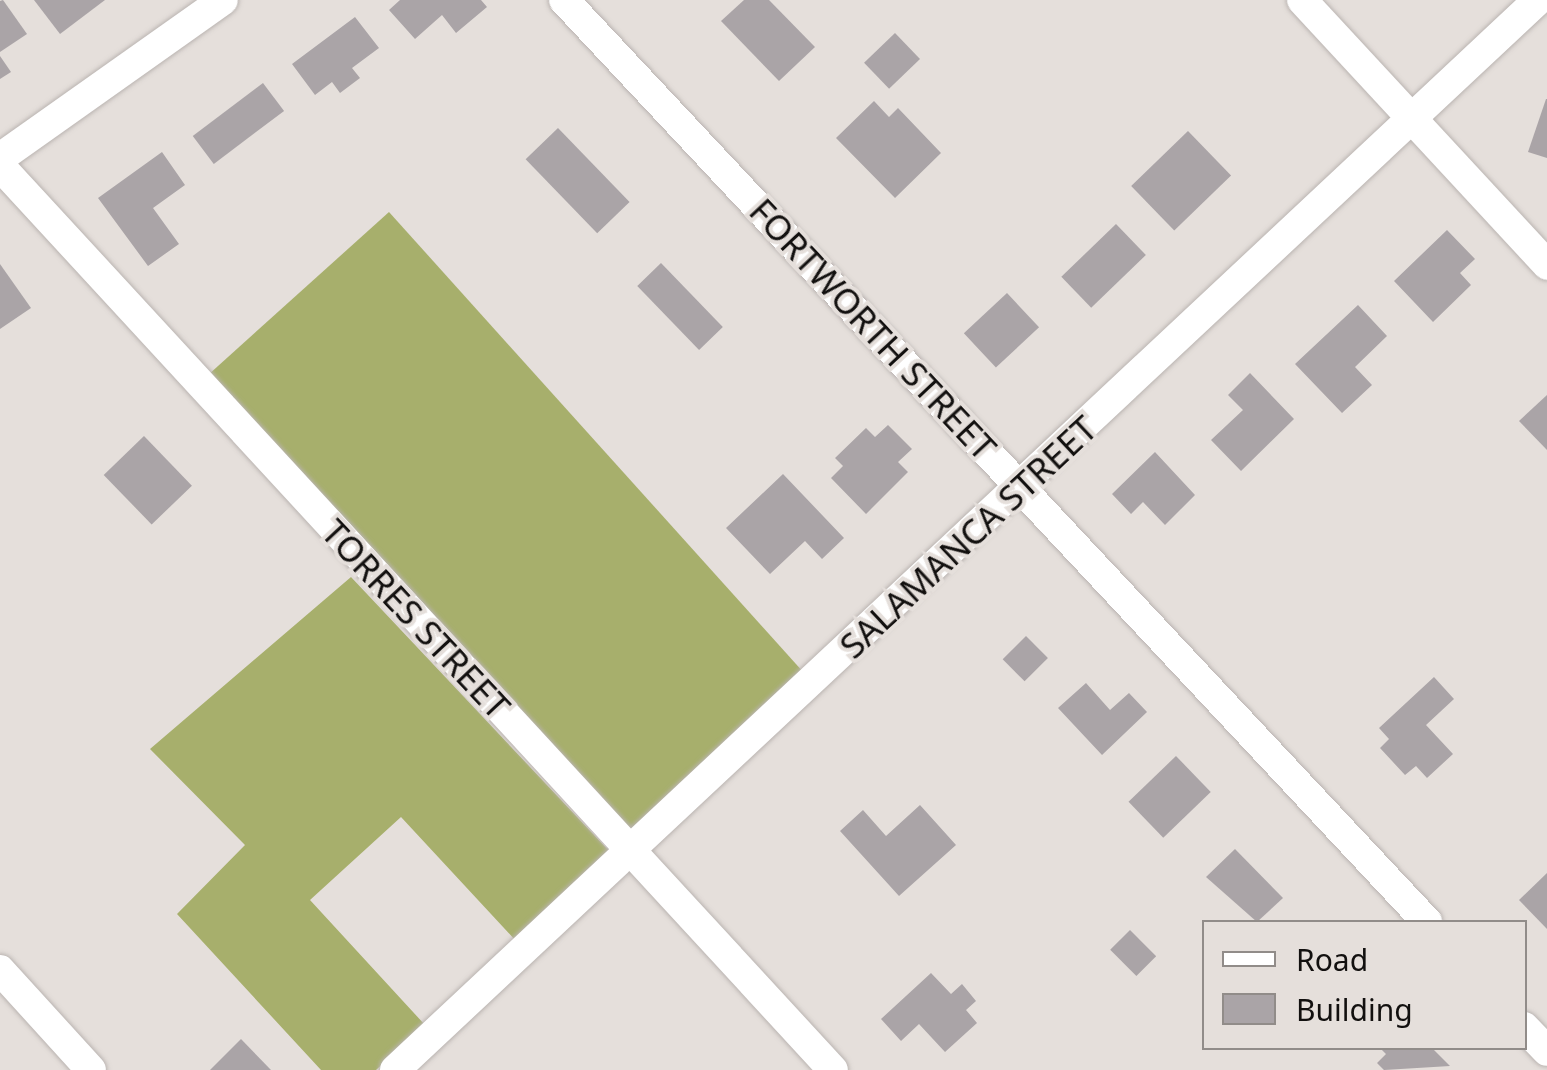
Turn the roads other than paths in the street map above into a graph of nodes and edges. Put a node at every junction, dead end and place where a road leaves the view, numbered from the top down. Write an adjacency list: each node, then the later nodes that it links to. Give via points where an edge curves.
1 (223, 0): 6 (street)
2 (564, 0): 9 (street, FORTWORTH STREET)
3 (1302, 0): 5 (street)
4 (1538, 0): 5 (street, SALAMANCA STREET)
5 (1412, 120): 8 (street); 9 (street, SALAMANCA STREET)
6 (0, 158)
7 (0, 166): 10 (street, TORRES STREET)
8 (1547, 264)
9 (1022, 488): 10 (street, SALAMANCA STREET); 11 (street, FORTWORTH STREET)
10 (630, 852): 16 (street, SALAMANCA STREET); 17 (street, TORRES STREET)
11 (1425, 920)
12 (0, 970): 15 (street)
13 (1527, 1030): 14 (street)
14 (1547, 1051)
15 (91, 1070)
16 (395, 1070)
17 (833, 1070)

